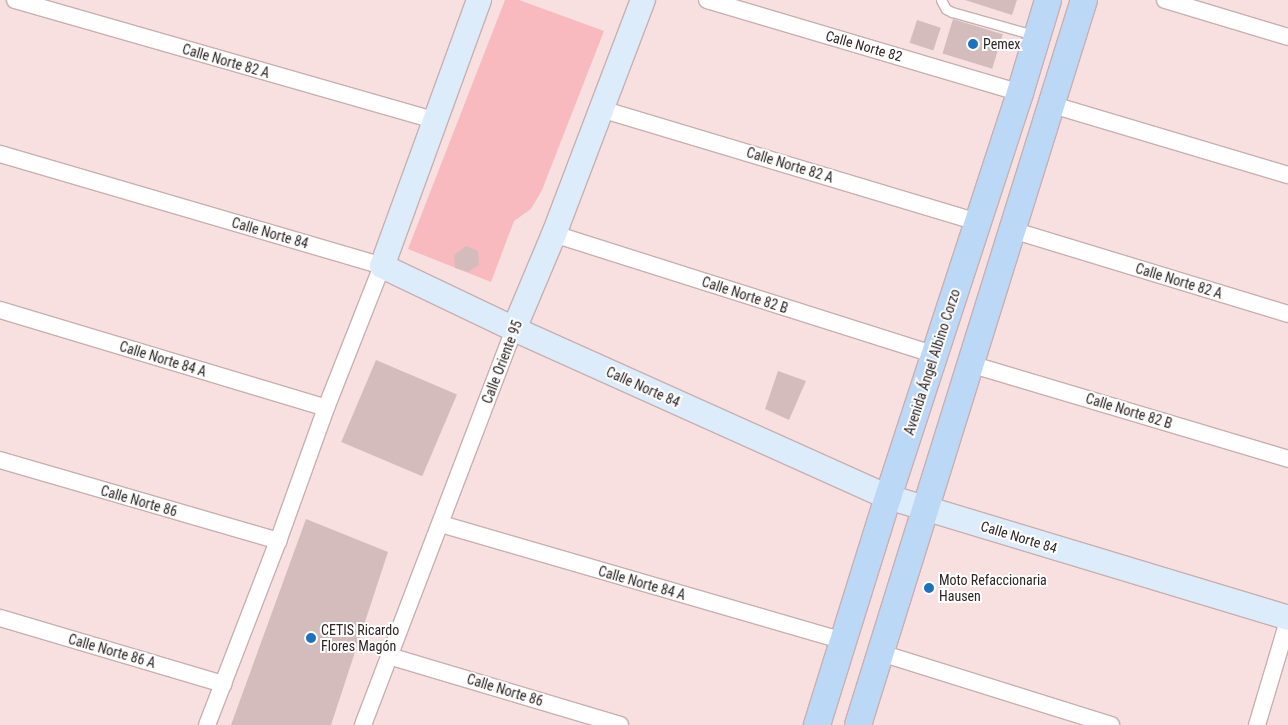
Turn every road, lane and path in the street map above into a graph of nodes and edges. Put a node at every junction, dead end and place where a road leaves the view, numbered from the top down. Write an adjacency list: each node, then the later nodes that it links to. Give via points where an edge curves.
1 (15, 0): 14 (street, Calle Norte 82 A)
2 (480, 0): 14 (street)
3 (643, 0): 13 (street, Calle Oriente 95)
4 (707, 0): 11 (street, Calle Norte 82)
5 (941, 0): 9 (lane, via 952,12)
6 (1048, 0): 9 (main road, Avenida Ángel Albino Corzo)
7 (1084, 0): 12 (main road)
8 (1165, 0): 10 (street)
9 (1037, 36): 11 (main road, Avenida Ángel Albino Corzo)
10 (1288, 37)
11 (1020, 93): 17 (main road, Avenida Ángel Albino Corzo)
12 (1052, 105): 16 (street); 18 (main road)
13 (601, 109): 17 (street, Calle Norte 82 A); 19 (street, Calle Oriente 95)
14 (436, 121): 20 (street)
15 (0, 154): 20 (street, Calle Norte 84)
16 (1288, 175)
17 (978, 222): 24 (main road, Avenida Ángel Albino Corzo)
18 (1012, 230): 22 (street, Calle Norte 82 A); 25 (main road)
19 (554, 234): 23 (street, Calle Oriente 95); 24 (street, Calle Norte 82 B)
20 (382, 266): 23 (street, Calle Norte 84); 26 (street)
21 (0, 310): 26 (street, Calle Norte 84 A)
22 (1288, 314)
23 (514, 329): 29 (street, Calle Norte 84); 31 (street, Calle Oriente 95)
24 (935, 355): 29 (main road, Avenida Ángel Albino Corzo)
25 (970, 364): 27 (street, Calle Norte 82 B); 30 (main road)
26 (326, 408): 32 (street)
27 (1288, 459)
28 (0, 460): 32 (street, Calle Norte 86)
29 (888, 497): 30 (street, Calle Norte 84); 35 (main road, Avenida Ángel Albino Corzo)
30 (925, 508): 34 (street, Calle Norte 84); 36 (main road)
31 (441, 524): 35 (street, Calle Norte 84 A); 37 (street, Calle Oriente 95)
32 (278, 541): 38 (street)
33 (0, 618): 38 (street, Calle Norte 86 A)
34 (1288, 619): 45 (street)
35 (843, 641): 42 (main road, Avenida Ángel Albino Corzo)
36 (881, 653): 43 (main road); 44 (street)
37 (389, 656): 40 (street, Calle Oriente 95); 41 (street, Calle Norte 86)
38 (223, 684): 39 (street)
39 (207, 725)
40 (363, 725)
41 (620, 725)
42 (817, 725)
43 (858, 725)
44 (1111, 725)
45 (1257, 725)

